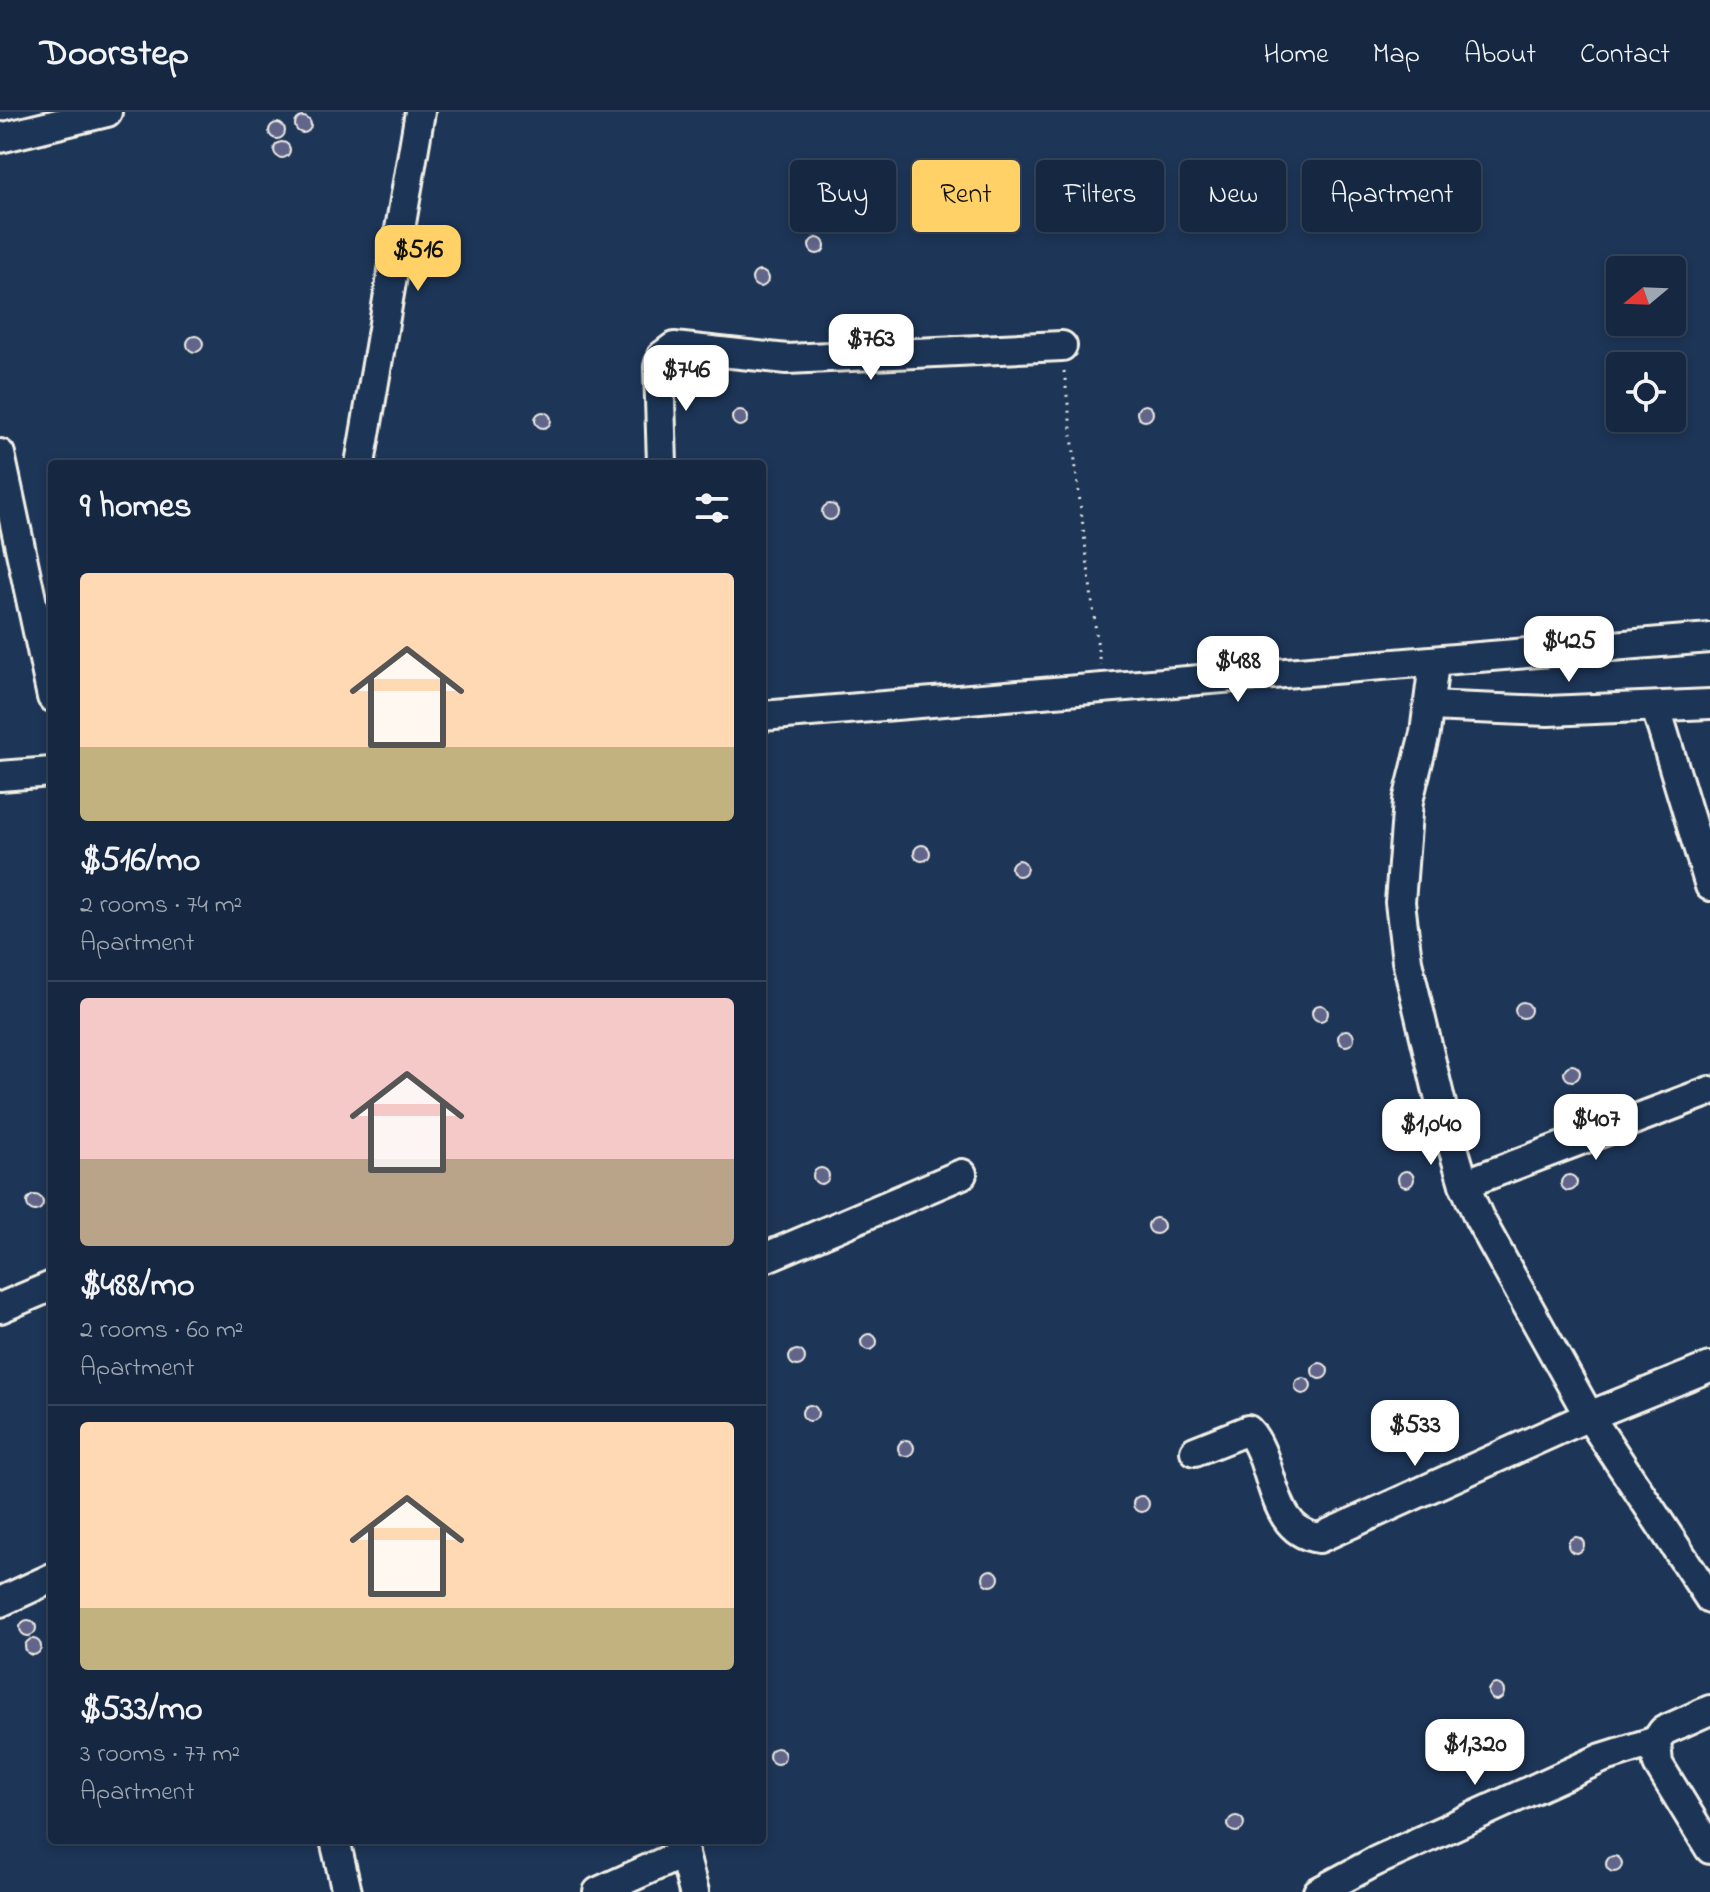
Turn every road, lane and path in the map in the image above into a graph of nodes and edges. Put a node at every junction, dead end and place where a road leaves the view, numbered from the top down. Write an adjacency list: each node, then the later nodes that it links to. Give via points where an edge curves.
1 (107, 112): 3 (street)
2 (420, 112): 6 (street)
3 (0, 138)
4 (1062, 346): 7 (street, via 787,359 674,347 662,356 659,367); 11 (path)
5 (0, 454): 10 (street)
6 (361, 460)
7 (662, 460)
8 (1710, 638): 9 (street)
9 (1434, 663): 11 (street); 13 (street)
10 (48, 678)
11 (1103, 689): 15 (street)
12 (1710, 704): 14 (street)
13 (1429, 706): 14 (street); 21 (street, via 1408,801 1400,902 1407,961)
14 (1656, 708): 18 (street)
15 (766, 716)
16 (48, 772): 17 (street)
17 (0, 776)
18 (1710, 886)
19 (1710, 1091): 21 (street)
20 (962, 1174): 22 (street)
21 (1464, 1184): 26 (street)
22 (766, 1257)
23 (48, 1288): 24 (street)
24 (0, 1308)
25 (1710, 1367): 26 (street)
26 (1589, 1416): 27 (street, via 1319,1538 1308,1537 1290,1521 1248,1430); 29 (street)
27 (1195, 1451)
28 (48, 1580): 30 (street)
29 (1710, 1599)
30 (0, 1602)
31 (1710, 1710): 32 (street, via 1672,1725)
32 (1656, 1741): 35 (street, via 1658,1764); 39 (street, via 1602,1758)
33 (336, 1844): 36 (street)
34 (682, 1846): 37 (street); 38 (street)
35 (1710, 1849)
36 (347, 1892)
37 (598, 1892)
38 (694, 1892)
39 (1318, 1892)

